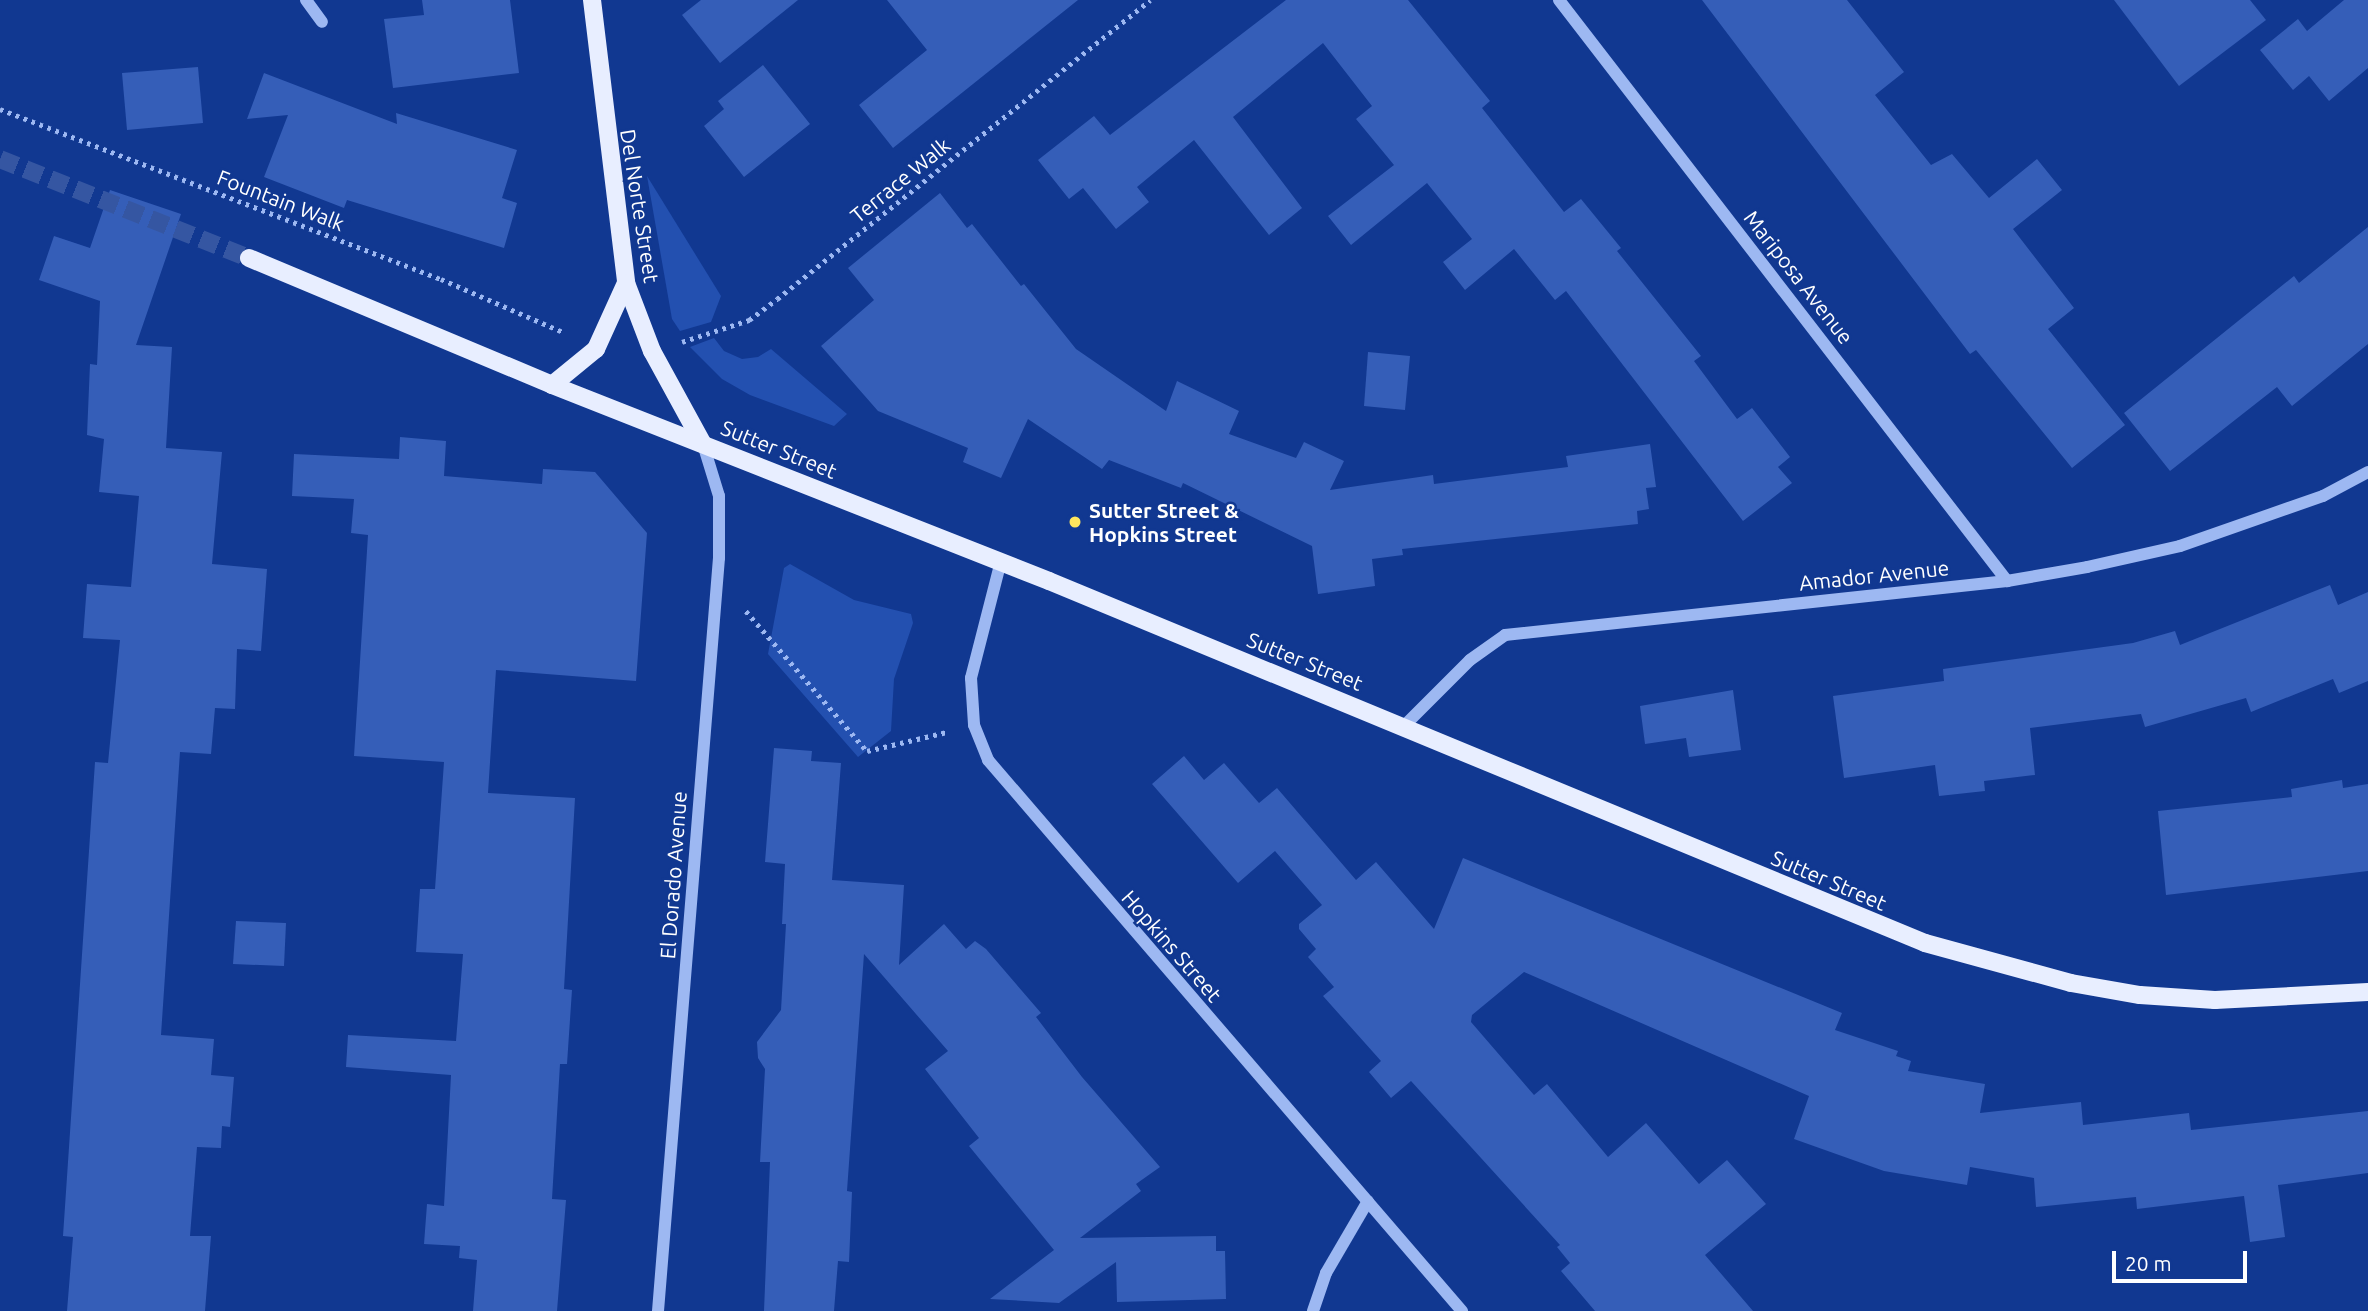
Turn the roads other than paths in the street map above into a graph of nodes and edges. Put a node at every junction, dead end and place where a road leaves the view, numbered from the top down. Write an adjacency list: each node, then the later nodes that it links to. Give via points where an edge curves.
1 (306, 0): 4 (street)
2 (592, 0): 6 (main road, Del Norte Street)
3 (1559, 0): 11 (street, Mariposa Avenue)
4 (322, 22)
5 (249, 258): 7 (main road, Sutter Street)
6 (626, 283): 7 (main road, via 596,349); 8 (main road, Del Norte Street, via 652,351)
7 (552, 385): 8 (main road, Sutter Street)
8 (703, 444): 10 (main road, Sutter Street); 15 (street, El Dorado Avenue, via 719,496 718,579)
9 (2368, 472): 11 (street, Amador Avenue, via 2323,496 2180,546)
10 (1001, 561): 12 (main road, Sutter Street); 14 (street, Hopkins Street, via 971,678 974,725 988,760)
11 (2007, 580): 12 (street, Amador Avenue, via 1505,635 1469,660)
12 (1404, 726): 13 (main road, Sutter Street, via 1925,943 2071,984 2140,996 2215,1000)
13 (2368, 992)
14 (1368, 1201): 16 (street, via 1326,1273); 17 (street, Hopkins Street)
15 (658, 1311)
16 (1313, 1311)
17 (1462, 1311)

